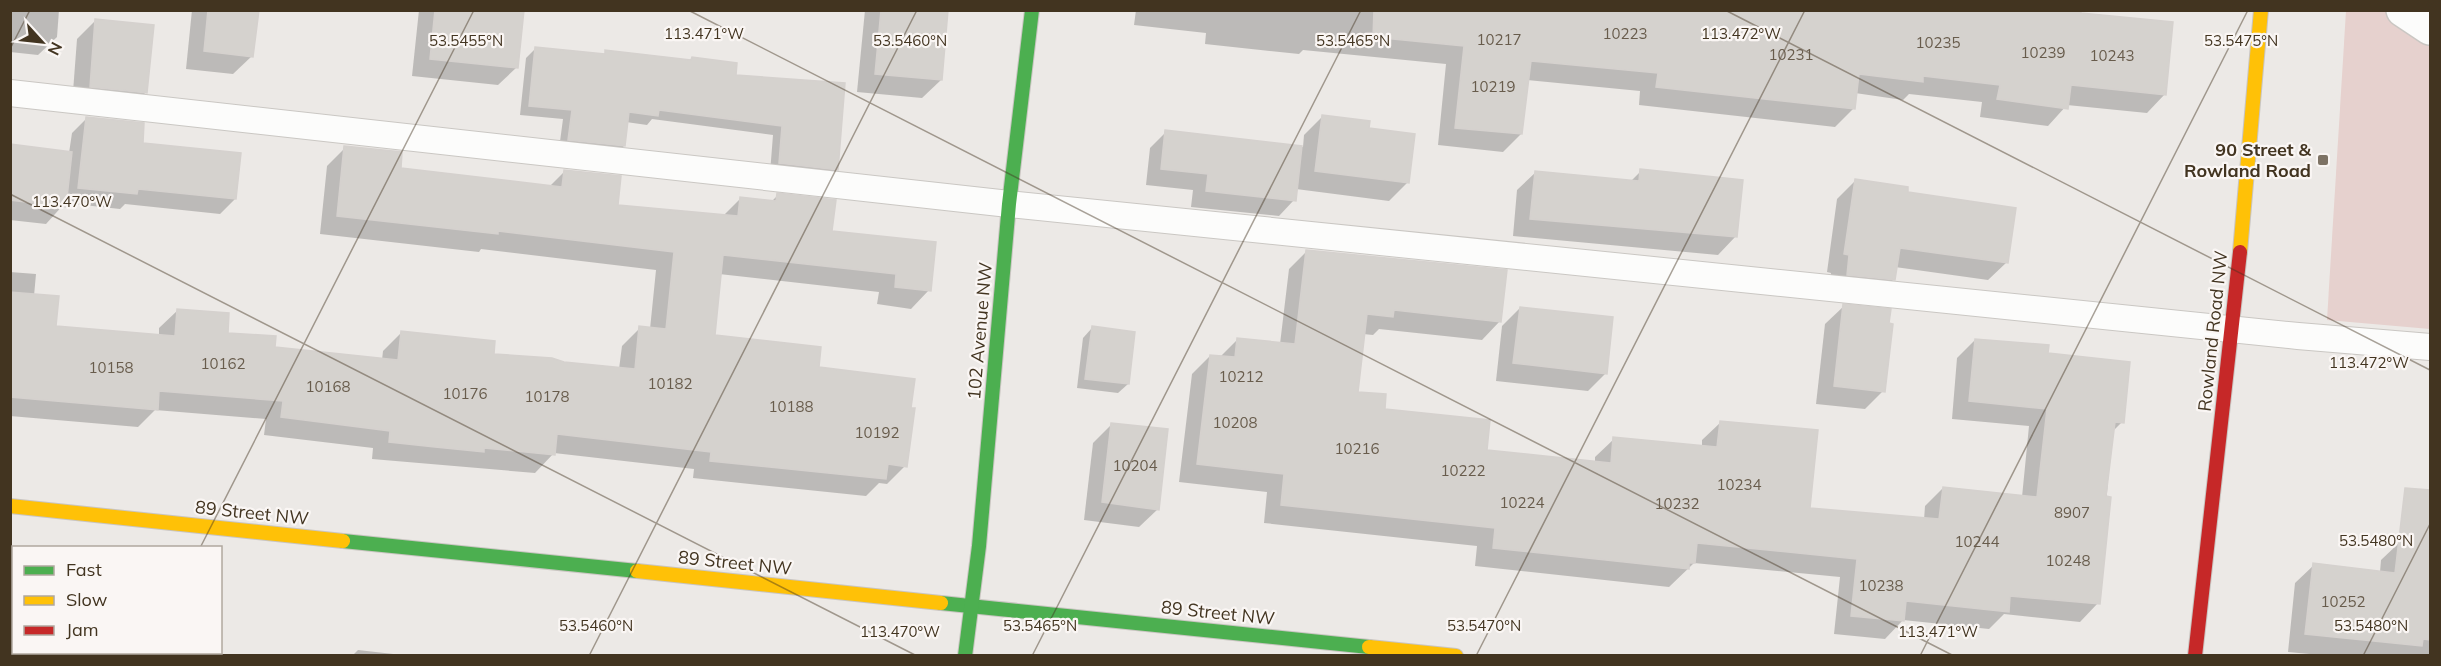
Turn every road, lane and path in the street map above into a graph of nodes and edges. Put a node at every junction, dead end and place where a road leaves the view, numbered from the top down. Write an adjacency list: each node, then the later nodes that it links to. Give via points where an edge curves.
1 (1032, 10): 6 (street, 102 Avenue NW)
2 (2261, 10): 7 (street, Rowland Road NW)
3 (2403, 10): 4 (street)
4 (2430, 28)
5 (10, 93): 6 (lane)
6 (1009, 204): 7 (lane); 10 (street, 102 Avenue NW)
7 (2233, 329): 8 (lane); 13 (street, Rowland Road NW)
8 (2430, 347)
9 (10, 506): 10 (street, 89 Street NW)
10 (971, 606): 11 (street, 102 Avenue NW); 12 (street, 89 Street NW)
11 (965, 656)
12 (1456, 656)
13 (2195, 656)

